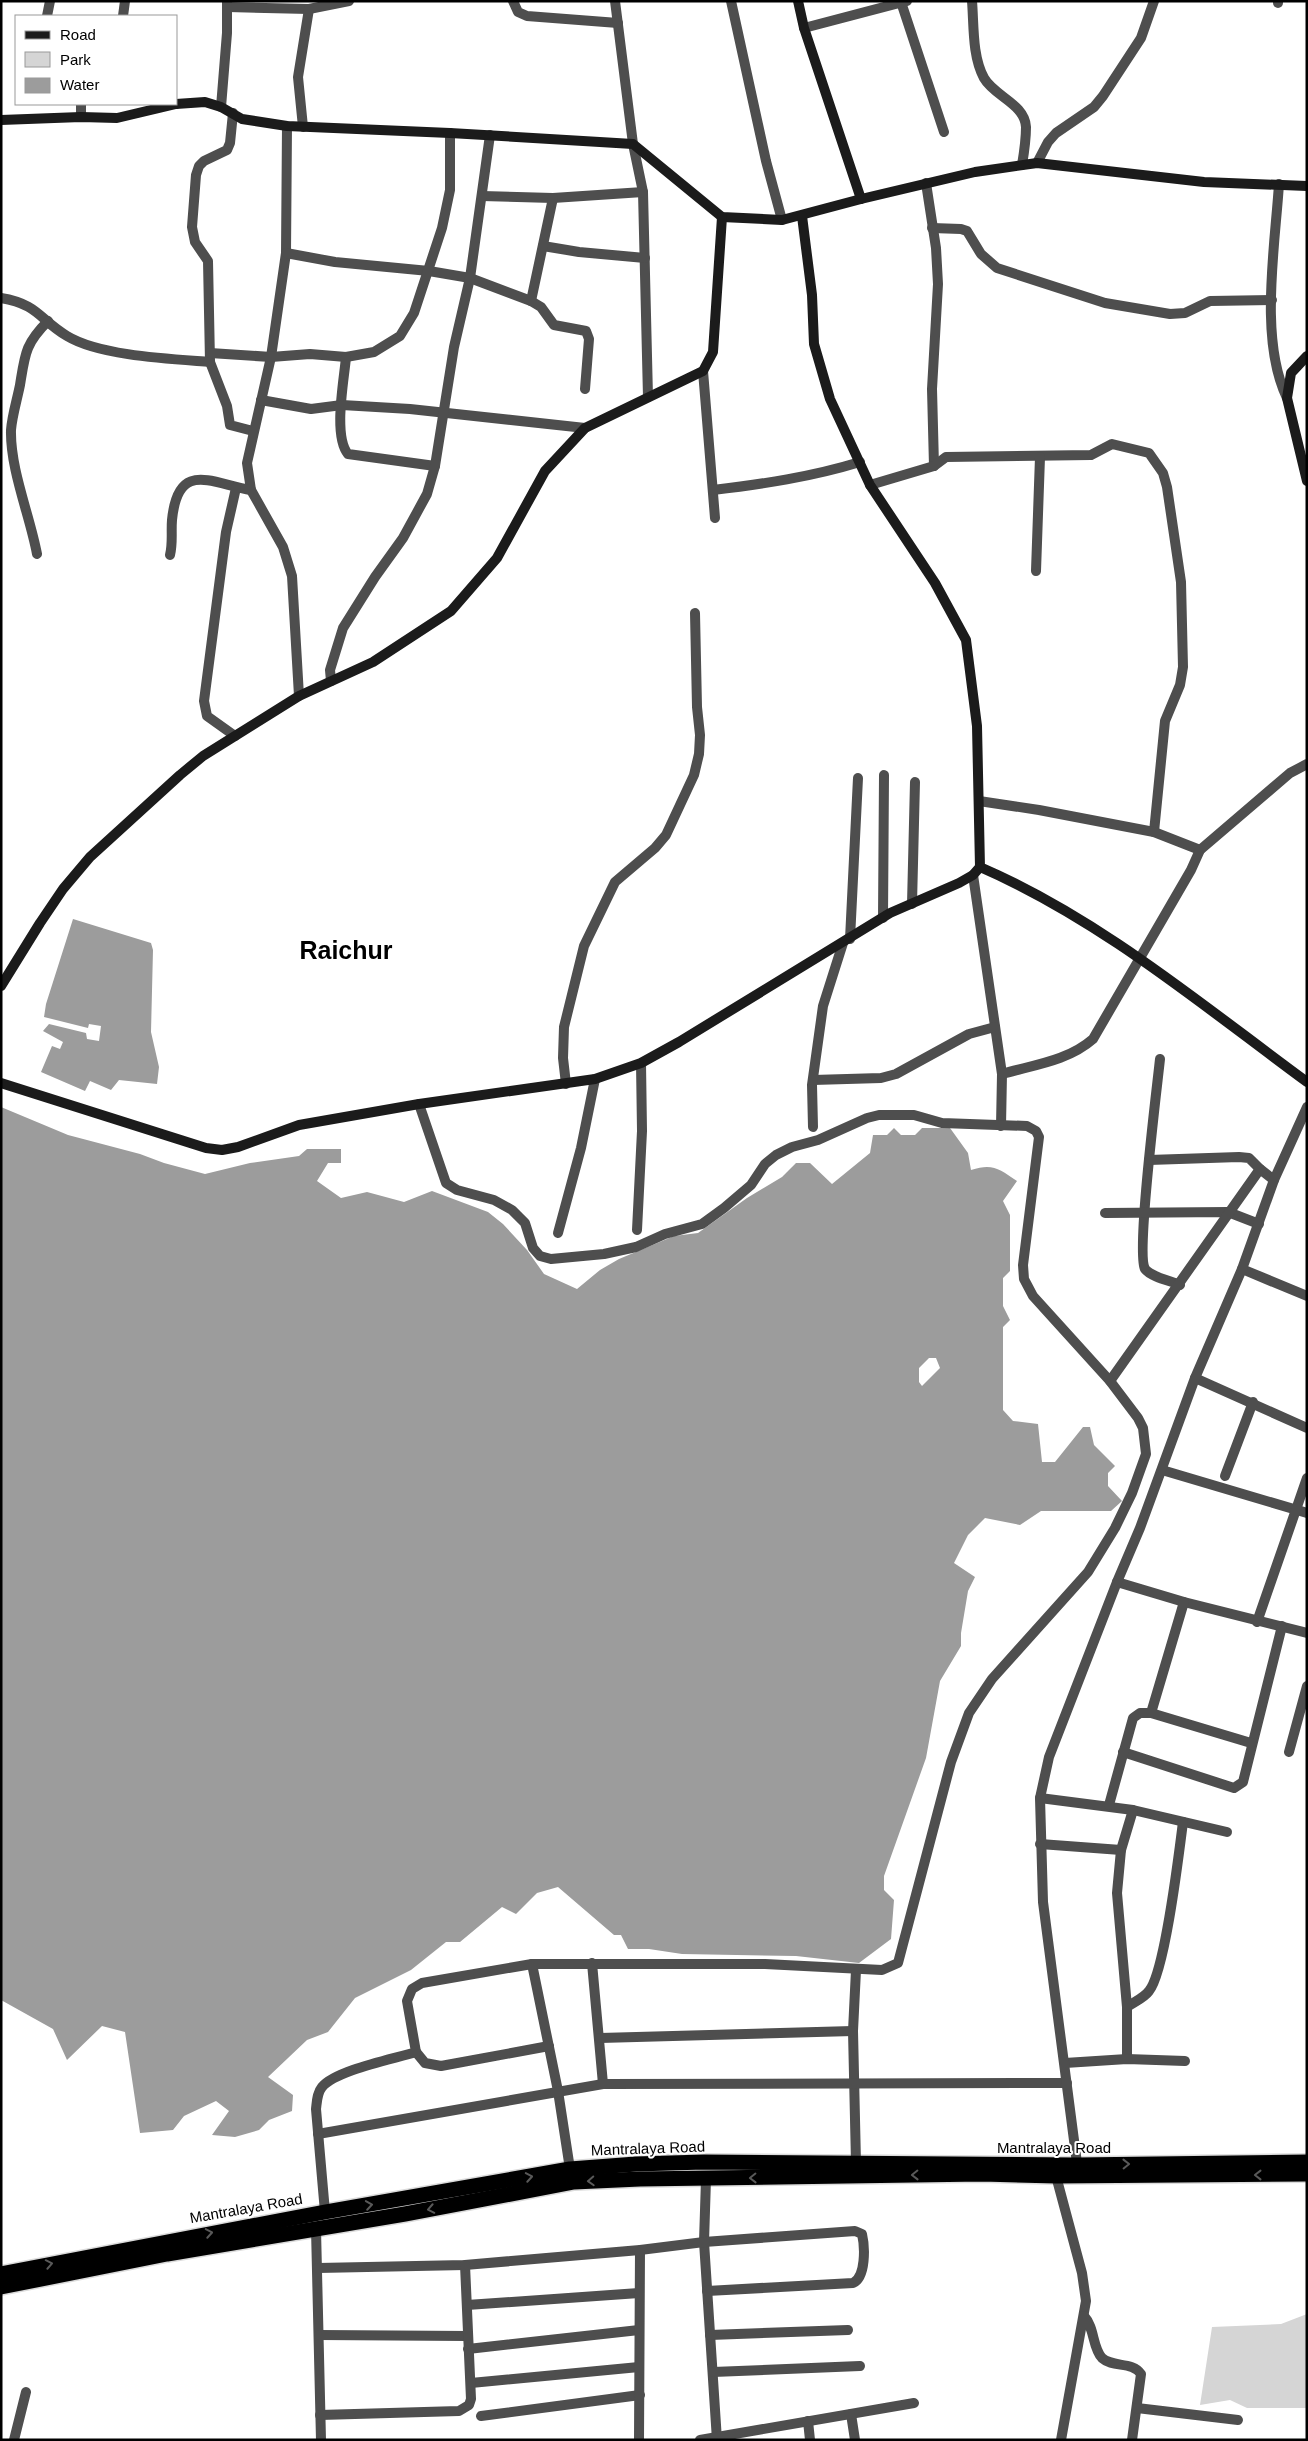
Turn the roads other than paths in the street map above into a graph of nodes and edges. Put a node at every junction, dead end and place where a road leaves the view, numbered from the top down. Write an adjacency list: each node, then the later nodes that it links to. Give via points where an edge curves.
1 (50, 1): 13 (street)
2 (125, 1): 14 (street)
3 (349, 1): 12 (street)
4 (513, 1): 15 (street, via 518,12 527,16)
5 (616, 1): 15 (street)
6 (731, 1): 41 (street)
7 (798, 1): 16 (main road)
8 (972, 1): 31 (street, via 981,72 992,89 1020,111 1024,118)
9 (1154, 1): 30 (street, via 1141,38 1103,96 1094,107 1056,133)
10 (904, 2): 16 (street); 27 (street)
11 (227, 4): 12 (street); 20 (street)
12 (316, 6): 25 (street, via 298,76)
13 (47, 15)
14 (123, 15)
15 (618, 23): 29 (street)
16 (804, 28): 38 (main road)
17 (178, 104): 20 (main road, via 205,102)
18 (81, 105): 22 (street)
19 (172, 105): 22 (main road, via 117,118)
20 (221, 107): 21 (main road)
21 (233, 113): 24 (main road, via 242,119); 55 (street, via 227,150 204,161 196,175 193,236 208,261)
22 (81, 116): 23 (main road)
23 (1, 120)
24 (288, 126): 25 (main road); 44 (street)
25 (303, 127): 26 (main road)
26 (450, 132): 28 (main road); 46 (street, via 450,190)
27 (944, 132)
28 (490, 135): 29 (main road); 36 (street)
29 (633, 144): 35 (street); 40 (main road)
30 (1037, 164): 31 (main road); 33 (main road, via 1204,182)
31 (1022, 166): 32 (main road)
32 (926, 183): 38 (main road); 42 (street)
33 (1279, 184): 34 (main road); 49 (street)
34 (1307, 186)
35 (643, 192): 37 (street); 45 (street)
36 (482, 196): 37 (street); 47 (street)
37 (553, 198): 43 (street)
38 (861, 199): 39 (main road)
39 (802, 216): 41 (main road); 67 (main road, via 812,295 814,344 830,399)
40 (722, 217): 41 (main road); 56 (main road, via 713,352)
41 (782, 220)
42 (932, 228): 49 (street, via 968,231 982,254 997,268 1105,302 1170,314 1185,313 1210,301); 69 (street, via 938,284 932,389)
43 (542, 246): 45 (street); 50 (street)
44 (286, 253): 46 (street, via 335,262); 53 (street)
45 (645, 258): 58 (street)
46 (428, 271): 47 (street); 54 (street, via 414,313 400,336 374,352)
47 (470, 278): 50 (street); 62 (street)
48 (1, 298): 51 (street, via 29,307)
49 (1272, 300): 59 (street, via 1276,368)
50 (531, 301): 57 (street, via 541,307 554,325 586,331 590,339)
51 (48, 320): 55 (street, via 67,336 89,345 145,356); 64 (street, via 35,334 26,352)
52 (1307, 356): 59 (main road, via 1291,372)
53 (270, 357): 54 (street, via 310,354); 55 (street); 60 (street)
54 (346, 357): 61 (street)
55 (210, 358): 65 (street, via 230,424)
56 (704, 371): 58 (main road); 74 (street)
57 (585, 389)
58 (648, 396): 63 (main road)
59 (1287, 398): 70 (main road)
60 (261, 400): 61 (street, via 311,409); 65 (street)
61 (342, 405): 62 (street); 68 (street, via 342,442 348,454)
62 (443, 412): 63 (street); 68 (street)
63 (585, 428): 80 (main road, via 545,471 497,558 450,611 373,662)
64 (6, 430): 76 (street)
65 (253, 431): 73 (street, via 246,463)
66 (1040, 457): 69 (street, via 961,455 946,457); 78 (street); 88 (street, via 1091,455 1112,444 1124,445 1150,452 1163,473 1181,582 1183,667 1180,685 1165,721)
67 (860, 462): 71 (main road); 74 (street, via 782,481)
68 (434, 466): 80 (street, via 427,494 403,538 343,628 330,670)
69 (934, 466): 71 (street)
70 (1307, 481)
71 (870, 485): 87 (main road, via 935,583 966,640 977,726)
72 (236, 488): 73 (street); 77 (street, via 197,479 184,484 173,514 174,540); 82 (street, via 226,532 204,701 207,716)
73 (251, 490): 81 (street, via 283,547 292,576)
74 (713, 490): 75 (street)
75 (715, 518)
76 (37, 554)
77 (170, 555)
78 (1036, 571)
79 (696, 613): 104 (street, via 700,735 694,775 666,835 615,882 584,946 564,1027)
80 (331, 681): 81 (main road)
81 (298, 696): 82 (main road)
82 (235, 736): 95 (main road, via 191,766 90,856 63,889)
83 (1307, 764): 89 (street, via 1290,773)
84 (884, 775): 92 (street)
85 (858, 778): 93 (street)
86 (915, 782): 91 (street)
87 (979, 801): 88 (street); 90 (main road)
88 (1154, 832): 89 (street)
89 (1200, 850): 94 (street)
90 (977, 871): 91 (main road); 94 (main road, via 1019,884 1080,918); 96 (street)
91 (912, 904): 92 (main road)
92 (883, 918): 93 (main road)
93 (846, 941): 98 (main road); 101 (street, via 824,1006)
94 (1138, 958): 99 (street, via 1093,1039 1080,1050); 102 (main road)
95 (1, 986)
96 (994, 1028): 99 (street); 101 (street, via 969,1034 896,1074 881,1078)
97 (1160, 1059): 109 (street)
98 (641, 1063): 100 (main road); 116 (street, via 642,1131)
99 (1002, 1074): 108 (street)
100 (595, 1079): 104 (main road); 117 (street, via 581,1148)
101 (813, 1080): 107 (street)
102 (1307, 1082)
103 (1, 1083): 105 (main road, via 196,1146 222,1150 299,1125)
104 (566, 1084): 105 (main road)
105 (419, 1104): 108 (street, via 446,1183 512,1210 525,1223 533,1248 540,1256 551,1259 636,1247 702,1224 751,1185 765,1164 776,1155 867,1118 914,1115 942,1123)
106 (1307, 1107): 111 (street)
107 (813, 1126)
108 (1001, 1126): 122 (street, via 1027,1126 1039,1137 1023,1265 1026,1286)
109 (1150, 1160): 110 (street, via 1240,1157 1249,1158); 112 (street)
110 (1260, 1169): 111 (street); 113 (street)
111 (1274, 1180): 115 (street)
112 (1144, 1212): 113 (street); 114 (street); 119 (street, via 1145,1268)
113 (1228, 1212): 115 (street); 119 (street)
114 (1105, 1213)
115 (1258, 1224): 118 (street)
116 (637, 1230)
117 (558, 1233)
118 (1242, 1269): 120 (street); 121 (street)
119 (1180, 1285): 122 (street)
120 (1307, 1296)
121 (1195, 1378): 123 (street); 125 (street)
122 (1110, 1380): 150 (street, via 1141,1423 1146,1441 1146,1454 1132,1493 1088,1572 992,1679 969,1713 950,1762 898,1963 882,1970)
123 (1253, 1402): 124 (street); 126 (street)
124 (1307, 1428)
125 (1162, 1470): 128 (street); 130 (street)
126 (1225, 1476)
127 (1307, 1478): 128 (street)
128 (1295, 1509): 129 (street); 132 (street)
129 (1307, 1513)
130 (1117, 1582): 131 (street); 141 (street, via 1049,1757)
131 (1184, 1602): 132 (street); 137 (street)
132 (1257, 1622): 133 (street)
133 (1282, 1626): 134 (street); 138 (street)
134 (1307, 1633)
135 (1307, 1686): 136 (street)
136 (1304, 1709): 140 (street)
137 (1151, 1714): 138 (street); 139 (street, via 1140,1713 1133,1718)
138 (1251, 1743): 139 (street, via 1243,1782 1234,1788)
139 (1123, 1752): 142 (street)
140 (1289, 1752)
141 (1040, 1798): 142 (street); 146 (street)
142 (1109, 1805): 143 (street)
143 (1133, 1810): 144 (street); 147 (street)
144 (1183, 1822): 145 (street); 151 (street, via 1155,1982 1149,1992)
145 (1227, 1832)
146 (1040, 1844): 147 (street); 158 (street, via 1043,1902)
147 (1121, 1850): 151 (street, via 1116,1893)
148 (592, 1963): 149 (street); 150 (street, via 765,1964); 153 (street)
149 (532, 1964): 154 (street); 155 (street, via 422,1983 412,1989 407,2001)
150 (856, 1970): 152 (street)
151 (1127, 2007): 156 (street)
152 (853, 2031): 153 (street); 159 (street)
153 (600, 2038): 161 (street)
154 (549, 2046): 155 (street, via 441,2066 425,2063); 162 (street)
155 (416, 2052): 163 (street, via 339,2074 329,2080 317,2097)
156 (1127, 2059): 157 (street); 158 (street)
157 (1186, 2061)
158 (1065, 2063): 160 (street)
159 (854, 2083): 160 (street); 161 (street); 165 (street)
160 (1067, 2083): 167 (street)
161 (603, 2084): 162 (street)
162 (558, 2091): 163 (street); 166 (street)
163 (318, 2134): 171 (street)
164 (1307, 2162): 167 (highway, Mantralaya Road, one-way to 164)
165 (856, 2163): 166 (highway, Mantralaya Road, via 646,2164); 167 (highway, Mantralaya Road)
166 (570, 2169): 171 (highway, Mantralaya Road, one-way to 166)
167 (1078, 2170): 168 (highway, one-way to 167); 169 (highway, Mantralaya Road)
168 (1307, 2174)
169 (1056, 2176): 170 (highway, Mantralaya Road, one-way to 170, via 982,2174); 182 (street, via 1085,2287)
170 (706, 2179): 172 (highway, Mantralaya Road, one-way to 172, via 574,2182); 173 (street)
171 (325, 2212): 177 (highway, Mantralaya Road, one-way to 171)
172 (316, 2229): 176 (street); 178 (highway, Mantralaya Road)
173 (704, 2242): 174 (street); 179 (street); 179 (street, via 855,2231 862,2234 863,2239 862,2273 853,2283)
174 (640, 2250): 175 (street); 180 (street)
175 (465, 2265): 176 (street); 181 (street)
176 (318, 2268): 185 (street)
177 (1, 2274)
178 (1, 2287)
179 (707, 2292): 186 (street)
180 (639, 2293): 181 (street); 183 (street)
181 (467, 2305): 187 (street)
182 (1084, 2316): 196 (street, via 1092,2328 1101,2357 1132,2367 1141,2374); 209 (street)
183 (639, 2330): 188 (street); 190 (street)
184 (848, 2330): 186 (street)
185 (319, 2334): 187 (street); 198 (street)
186 (710, 2335): 191 (street)
187 (467, 2336): 188 (street)
188 (468, 2349): 192 (street)
189 (860, 2366): 191 (street)
190 (639, 2367): 192 (street); 194 (street)
191 (713, 2372): 202 (street)
192 (471, 2383): 198 (street, via 470,2405 459,2412)
193 (26, 2392): 203 (street)
194 (640, 2395): 199 (street); 205 (street)
195 (914, 2402): 197 (street)
196 (1137, 2408): 200 (street); 210 (street)
197 (851, 2414): 201 (street); 208 (street)
198 (320, 2415): 204 (street)
199 (481, 2416)
200 (1238, 2420)
201 (808, 2421): 202 (street); 207 (street)
202 (717, 2438): 206 (street)
203 (14, 2440)
204 (322, 2440)
205 (639, 2440)
206 (700, 2440)
207 (810, 2440)
208 (855, 2440)
209 (1061, 2440)
210 (1132, 2440)

